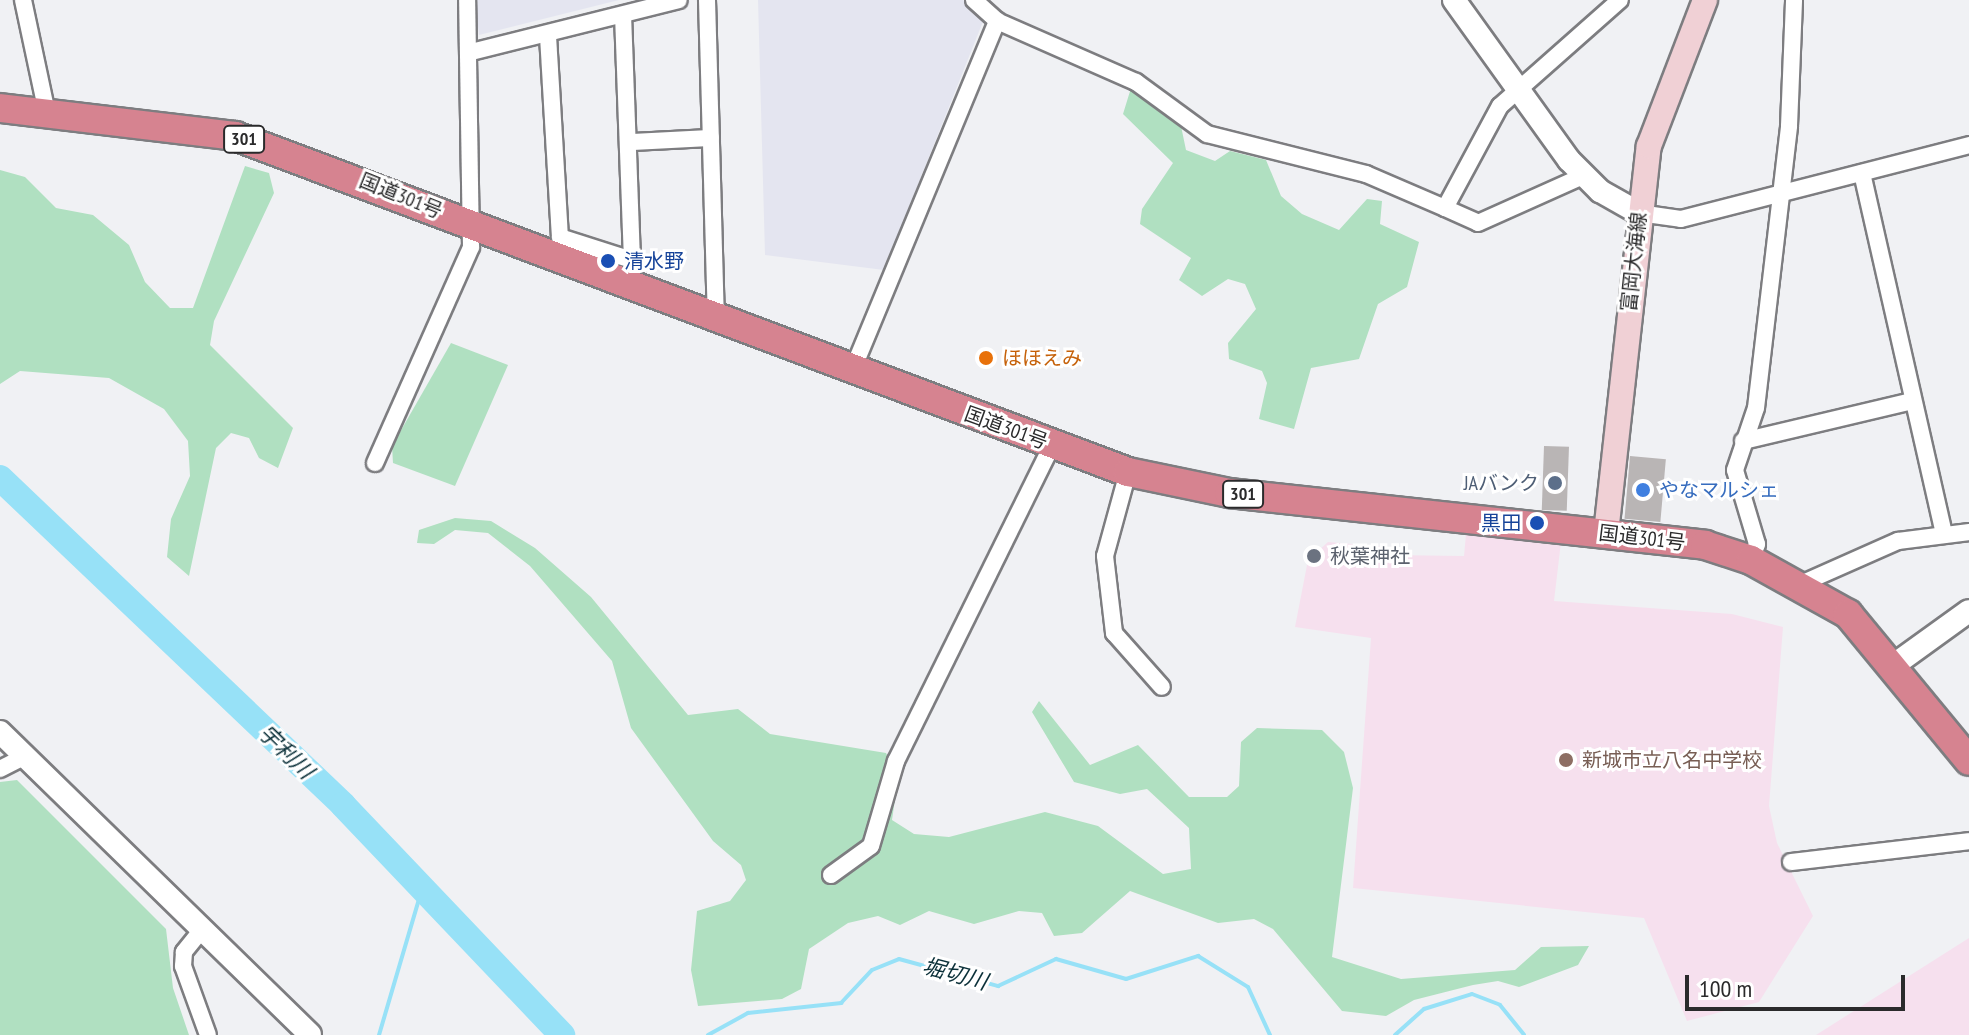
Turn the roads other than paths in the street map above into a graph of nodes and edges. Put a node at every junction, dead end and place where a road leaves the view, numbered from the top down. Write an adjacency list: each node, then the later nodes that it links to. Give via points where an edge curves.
1 (23, 0): 16 (street)
2 (467, 0): 13 (street)
3 (679, 0): 10 (street)
4 (707, 0): 17 (street)
5 (974, 0): 11 (street)
6 (1454, 0): 14 (street)
7 (1620, 0): 14 (street)
8 (1705, 0): 24 (main road, 富岡大海線, via 1649,146)
9 (1794, 0): 22 (street, via 1789,126)
10 (623, 16): 12 (street); 18 (street)
11 (997, 21): 23 (street, via 1136,82 1207,134 1366,174); 27 (street)
12 (548, 36): 13 (street); 18 (street, via 560,237 632,260)
13 (471, 52): 25 (street)
14 (1516, 88): 21 (street); 23 (street)
15 (0, 108): 16 (highway, 国道301号 / 301)
16 (47, 113): 25 (highway, 国道301号 / 301, via 235,136)
17 (711, 138): 18 (street); 26 (street)
18 (631, 142)
19 (1969, 145): 20 (street)
20 (1862, 173): 22 (street); 28 (street)
21 (1583, 176): 23 (street, via 1478,223); 24 (street)
22 (1778, 192): 24 (street, via 1665,222); 29 (street, via 1756,408)
23 (1445, 208)
24 (1639, 213): 34 (main road, 富岡大海線)
25 (475, 225): 26 (highway, 国道301号 / 301); 31 (street, via 439,333)
26 (716, 314): 27 (highway, 国道301号 / 301)
27 (853, 369): 30 (highway, 国道301号 / 301)
28 (1912, 401): 29 (street); 35 (street)
29 (1743, 441): 36 (street, via 1735,470 1757,544)
30 (1052, 445): 32 (highway, 国道301号 / 301); 47 (street, via 896,761 871,846)
31 (375, 463)
32 (1128, 472): 34 (highway, 国道301号 / 301, via 1229,493); 40 (street, via 1105,556 1114,633)
33 (1969, 532): 35 (street)
34 (1606, 533): 36 (highway, 国道301号 / 301, via 1705,545)
35 (1944, 535): 37 (street, via 1851,557)
36 (1751, 560): 37 (highway, 国道301号 / 301)
37 (1803, 583): 39 (highway, 国道301号 / 301, via 1848,614)
38 (1969, 611): 39 (street)
39 (1894, 665): 43 (highway, 国道301号 / 301)
40 (1162, 687)
41 (0, 732): 42 (street)
42 (24, 757): 44 (street); 48 (street)
43 (1969, 761)
44 (0, 769)
45 (1969, 841): 46 (street)
46 (1791, 862)
47 (831, 875)
48 (200, 932): 49 (street, via 184,952 183,966); 50 (street)
49 (208, 1035)
50 (310, 1035)

